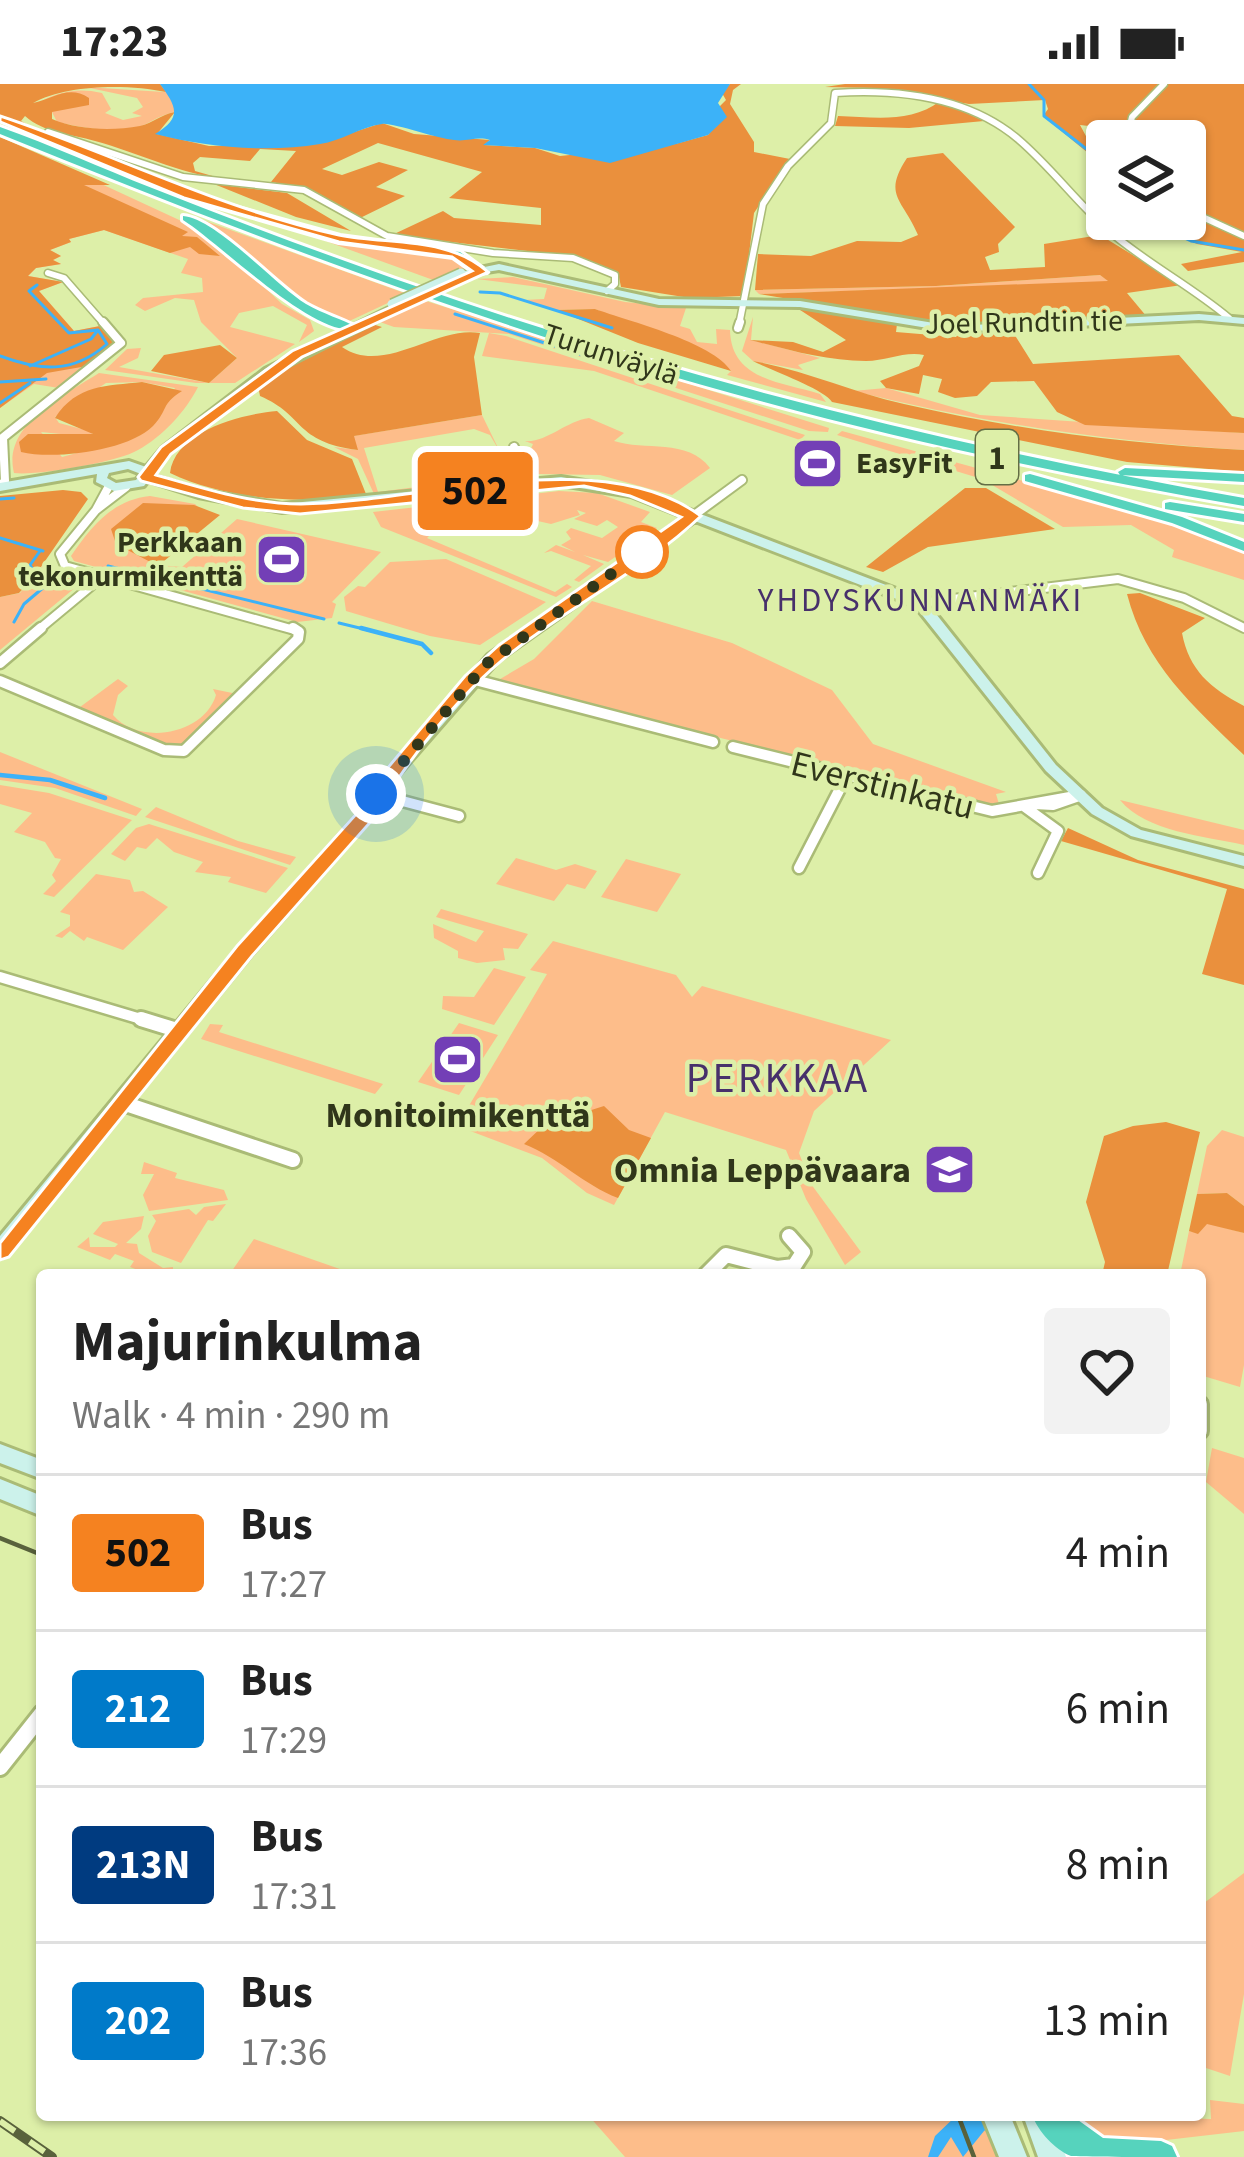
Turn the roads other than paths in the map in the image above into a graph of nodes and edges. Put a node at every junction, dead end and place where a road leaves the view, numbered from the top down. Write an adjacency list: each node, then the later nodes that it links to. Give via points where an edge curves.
1 (1164, 84): 3 (street)
2 (0, 120): 7 (highway, Turunväylä / 1)
3 (1131, 120)
4 (0, 130): 6 (highway, Turunväylä / 1)
5 (48, 131): 12 (street, via 183,177 304,190 387,236 573,258 615,275)
6 (108, 175): 14 (highway, via 210,231); 22 (highway, Turunväylä / 1, via 410,288)
7 (189, 195): 10 (highway, via 339,238 456,254); 26 (highway, Turunväylä / 1, via 750,386)
8 (1206, 219): 9 (street)
9 (1244, 236)
10 (472, 272): 12 (main road, Joel Rundtin tie, via 535,275); 17 (main road, bridge)
11 (48, 273): 23 (street, via 64,278 121,343)
12 (607, 292): 13 (main road, Joel Rundtin tie, via 670,303)
13 (748, 302): 15 (main road, Joel Rundtin tie, via 952,328); 15 (street, via 759,213 796,155 830,125 837,92 883,90 968,107 1017,138 1111,233); 18 (street)
14 (317, 318): 17 (highway); 19 (highway, via 321,328)
15 (1228, 318): 16 (main road, Joel Rundtin tie)
16 (1244, 321)
17 (348, 327): 19 (main road); 20 (main road)
18 (738, 328)
19 (311, 340): 20 (main road)
20 (246, 383): 21 (main road)
21 (226, 398): 25 (main road); 27 (main road)
22 (753, 398): 31 (highway); 37 (highway, Turunväylä / 1, via 1009,460)
23 (2, 439): 33 (street)
24 (514, 446): 32 (street)
25 (129, 464): 27 (main road); 28 (main road)
26 (1124, 472): 29 (highway); 35 (highway, Turunväylä / 1)
27 (146, 474): 34 (main road); 36 (main road)
28 (106, 478): 33 (main road); 34 (main road); 38 (street)
29 (1244, 478)
30 (742, 480): 39 (street)
31 (1046, 482): 40 (highway); 41 (highway)
32 (529, 485): 36 (main road, via 305,509); 39 (main road, via 602,484)
33 (0, 486)
34 (128, 486): 36 (main road); 38 (street)
35 (1244, 490)
36 (197, 493)
37 (1244, 502)
38 (96, 510): 42 (street, via 59,559)
39 (693, 516): 43 (main road); 46 (main road)
40 (1244, 518)
41 (1244, 547)
42 (102, 577): 45 (street); 47 (street, via 290,626 299,635 184,751 164,750)
43 (920, 603): 44 (street, via 1110,578 1168,592); 52 (main road)
44 (1244, 628)
45 (0, 663)
46 (471, 680): 48 (street); 51 (main road)
47 (0, 681)
48 (713, 742)
49 (733, 747): 50 (street, Everstinkatu)
50 (847, 775): 53 (street, Everstinkatu, via 992,811); 56 (street)
51 (376, 794): 54 (street); 60 (main road, via 368,814)
52 (1071, 796): 53 (street, Everstinkatu); 55 (main road, via 1136,833); 58 (main road, via 1127,842)
53 (1030, 806): 57 (street, via 1058,831)
54 (459, 816)
55 (1244, 861)
56 (799, 868)
57 (1038, 873)
58 (1244, 874)
59 (0, 977): 60 (street)
60 (180, 1031): 61 (main road)
61 (123, 1103): 62 (street); 64 (main road)
62 (293, 1160)
63 (789, 1236): 65 (street, via 803,1252 794,1266 726,1255)
64 (0, 1250)
65 (712, 1269)
66 (0, 1453): 67 (main road)
67 (36, 1467)
68 (0, 1489): 69 (main road)
69 (36, 1503)
70 (36, 1722): 71 (street)
71 (0, 1767)
72 (998, 2121): 75 (main road)
73 (1039, 2121): 76 (main road)
74 (1054, 2121): 77 (highway, via 1099,2154)
75 (1012, 2157)
76 (1052, 2157)
77 (1161, 2157)

